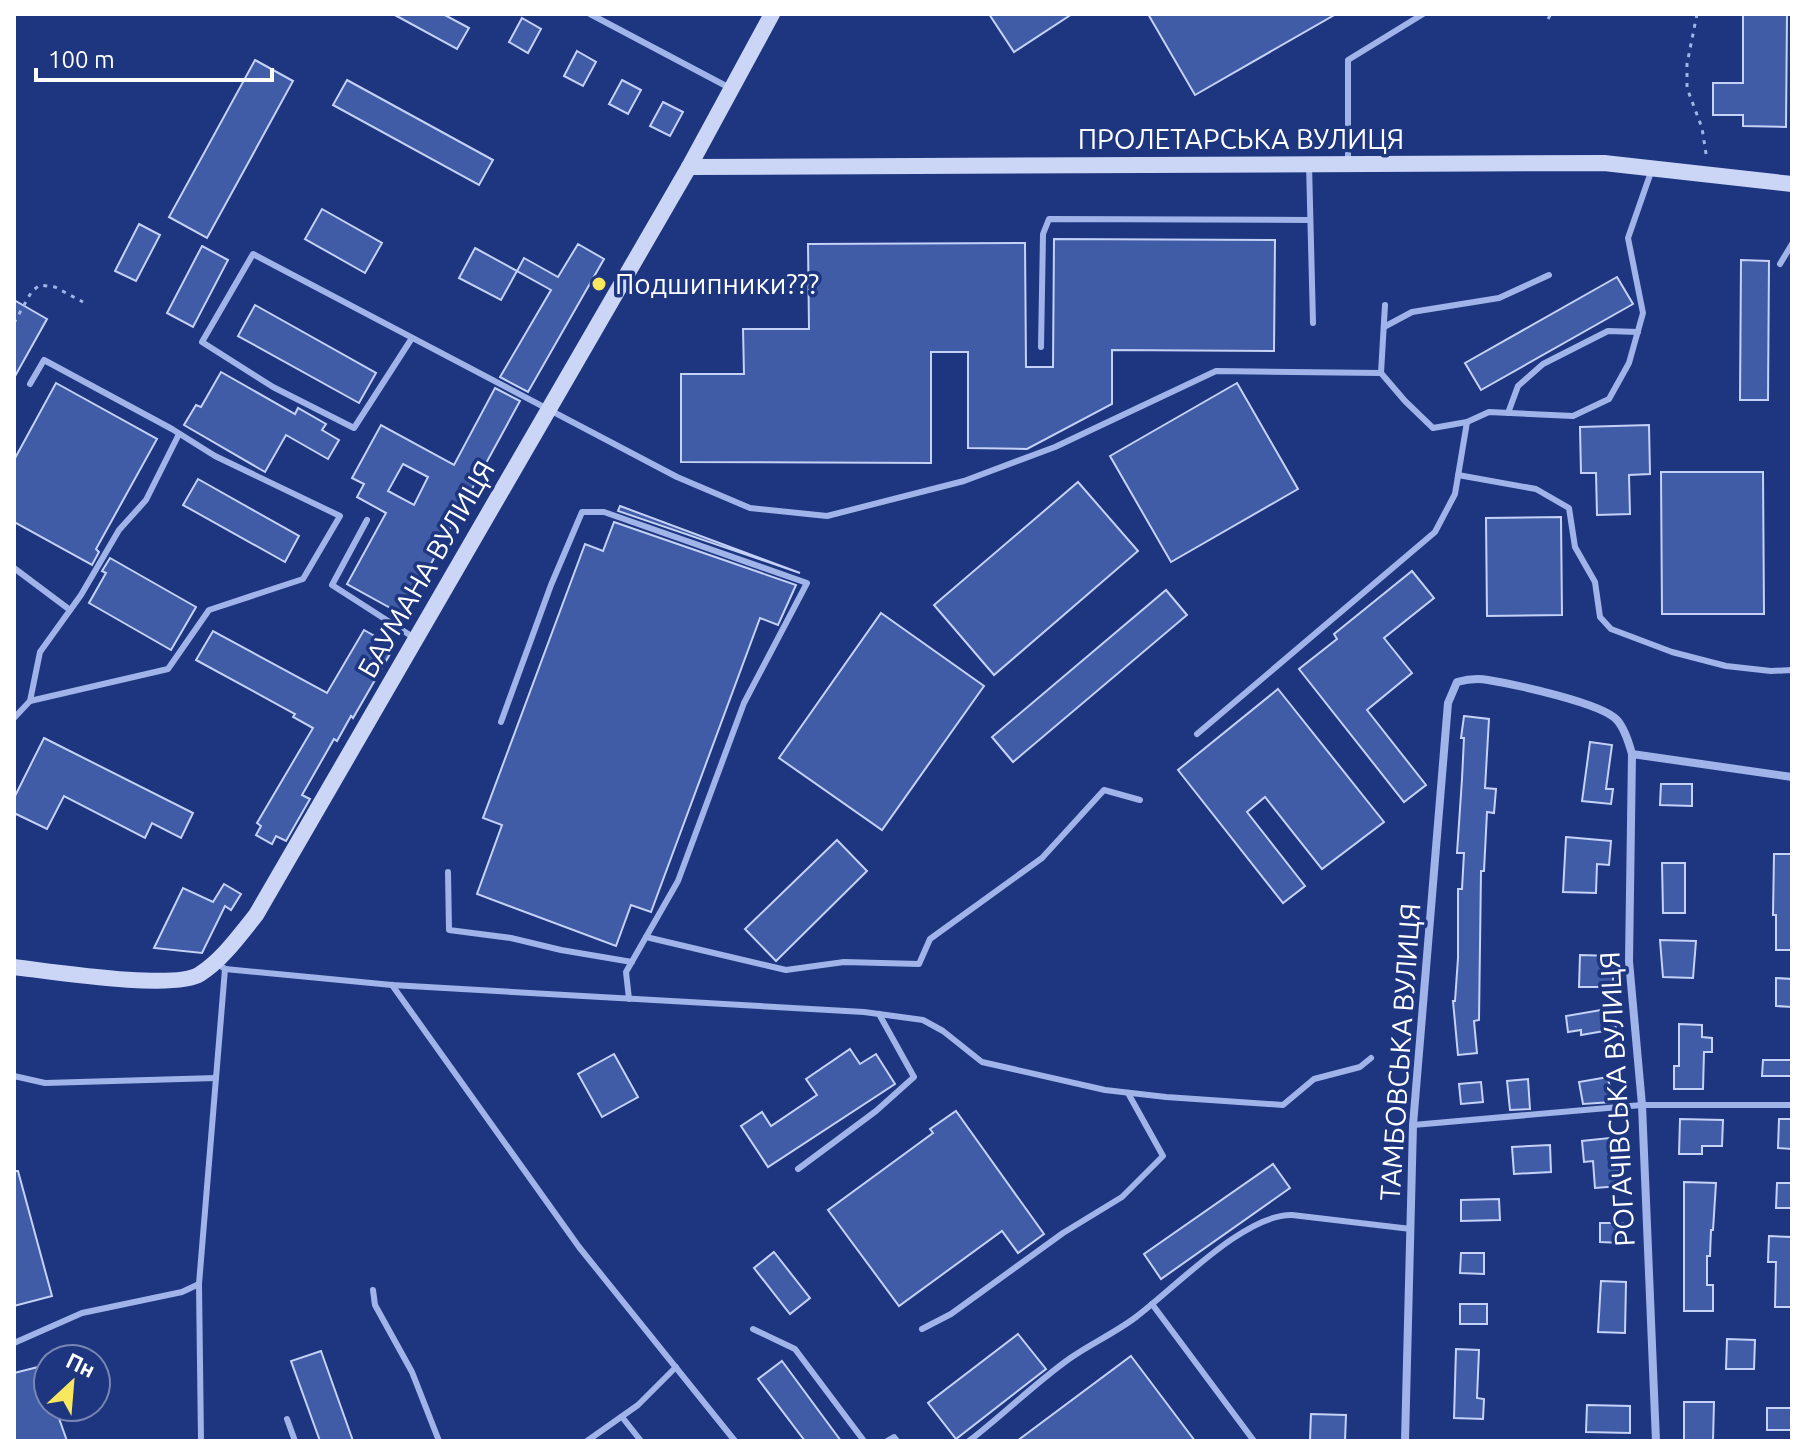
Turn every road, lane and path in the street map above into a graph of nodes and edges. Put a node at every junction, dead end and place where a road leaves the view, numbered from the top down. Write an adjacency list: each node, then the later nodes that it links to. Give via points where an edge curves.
1 (590, 14): 7 (lane)
2 (772, 14): 7 (main road, БАУМАНА ВУЛИЦЯ)
3 (1423, 14): 9 (lane, via 1348,60)
4 (1551, 14): 6 (path)
5 (1697, 14): 12 (path, via 1687,88)
6 (1548, 19)
7 (732, 89): 10 (main road, БАУМАНА ВУЛИЦЯ)
8 (1309, 164): 9 (main road, ПРОЛЕТАРСЬКА ВУЛИЦЯ); 10 (main road, ПРОЛЕТАРСЬКА ВУЛИЦЯ); 14 (lane)
9 (1348, 164): 11 (main road, ПРОЛЕТАРСЬКА ВУЛИЦЯ, via 1604,163)
10 (689, 167): 28 (main road, БАУМАНА ВУЛИЦЯ)
11 (1652, 168): 12 (main road, ПРОЛЕТАРСЬКА ВУЛИЦЯ); 23 (lane, via 1628,238 1643,313)
12 (1711, 175): 13 (main road, ПРОЛЕТАРСЬКА ВУЛИЦЯ)
13 (1792, 184)
14 (1309, 220): 21 (lane); 25 (lane, via 1049,219 1043,234)
15 (1792, 244): 16 (lane)
16 (1780, 264)
17 (1549, 275): 22 (lane, via 1499,298 1412,312)
18 (83, 302): 20 (path, via 40,285)
19 (1385, 305): 22 (lane)
20 (14, 323)
21 (1313, 323)
22 (1384, 327): 26 (lane)
23 (1638, 332): 29 (lane, via 1608,331 1543,364 1518,386); 29 (lane, via 1629,363 1609,399 1573,416)
24 (412, 338): 24 (lane, via 253,254 202,342 273,387 354,428); 28 (lane)
25 (1041, 347)
26 (1381, 373): 28 (lane, via 1216,371 1055,447 964,481 827,516 750,508); 30 (lane, via 1433,428)
27 (30, 384): 31 (lane, via 44,360)
28 (548, 411): 36 (main road, БАУМАНА ВУЛИЦЯ)
29 (1508, 413): 30 (lane, via 1489,412)
30 (1467, 422): 32 (lane)
31 (179, 434): 35 (lane, via 146,500 119,530); 38 (lane, via 340,516 303,579 209,610 168,669)
32 (1458, 475): 37 (lane, via 1536,489 1569,508 1575,547 1595,582 1600,617 1611,629 1726,666); 41 (lane, via 1455,494 1435,532)
33 (367, 520): 36 (lane, via 332,585)
34 (14, 568): 35 (lane)
35 (70, 610): 38 (lane, via 40,652)
36 (416, 639): 48 (main road, БАУМАНА ВУЛИЦЯ, via 256,915)
37 (1792, 670)
38 (30, 701): 39 (lane)
39 (14, 718)
40 (501, 722): 46 (lane, via 582,512 604,512 807,583 744,703 678,881)
41 (1197, 734)
42 (1632, 754): 43 (street); 57 (street, РОГАЧІВСЬКА ВУЛИЦЯ, via 1629,961); 59 (street, ТАМБОВСЬКА ВУЛИЦЯ, via 1618,721 1608,713 1488,680 1457,682 1448,703)
43 (1792, 777)
44 (1140, 800): 46 (lane, via 1104,790 1042,858 930,939 919,964 844,962 786,970)
45 (448, 872): 47 (lane, via 449,930)
46 (646, 937): 47 (lane)
47 (632, 962): 51 (lane, via 626,972)
48 (220, 965): 49 (main road, БАУМАНА ВУЛИЦЯ, via 198,976 155,982); 50 (lane); 55 (lane)
49 (14, 967)
50 (392, 985): 51 (lane); 68 (lane, via 579,1247)
51 (629, 999): 52 (lane)
52 (879, 1014): 56 (lane, via 923,1020 982,1062); 60 (lane, via 914,1077)
53 (1371, 1058): 56 (lane, via 1360,1067 1314,1079 1283,1105)
54 (14, 1076): 55 (lane, via 45,1083)
55 (216, 1078): 62 (lane)
56 (1128, 1093): 66 (lane, via 1163,1156 1122,1197)
57 (1642, 1105): 58 (lane); 59 (lane); 83 (street, РОГАЧІВСЬКА ВУЛИЦЯ)
58 (1792, 1105)
59 (1413, 1125): 61 (street, ТАМБОВСЬКА ВУЛИЦЯ)
60 (798, 1169)
61 (1411, 1229): 64 (lane, via 1277,1215 1256,1224); 82 (street, ТАМБОВСЬКА ВУЛИЦЯ)
62 (199, 1284): 67 (lane, via 82,1313); 71 (lane)
63 (373, 1290): 73 (lane, via 375,1305 412,1372)
64 (1152, 1304): 80 (lane, via 1067,1361); 81 (lane)
65 (753, 1329): 77 (lane, via 795,1349)
66 (922, 1329)
67 (14, 1343)
68 (676, 1367): 69 (lane); 76 (lane)
69 (622, 1417): 74 (lane); 75 (lane)
70 (287, 1419): 72 (lane)
71 (201, 1441)
72 (295, 1441)
73 (439, 1441)
74 (588, 1441)
75 (641, 1441)
76 (735, 1441)
77 (864, 1441)
78 (887, 1441): 79 (lane)
79 (897, 1441)
80 (969, 1441)
81 (1254, 1441)
82 (1405, 1441)
83 (1656, 1441)

